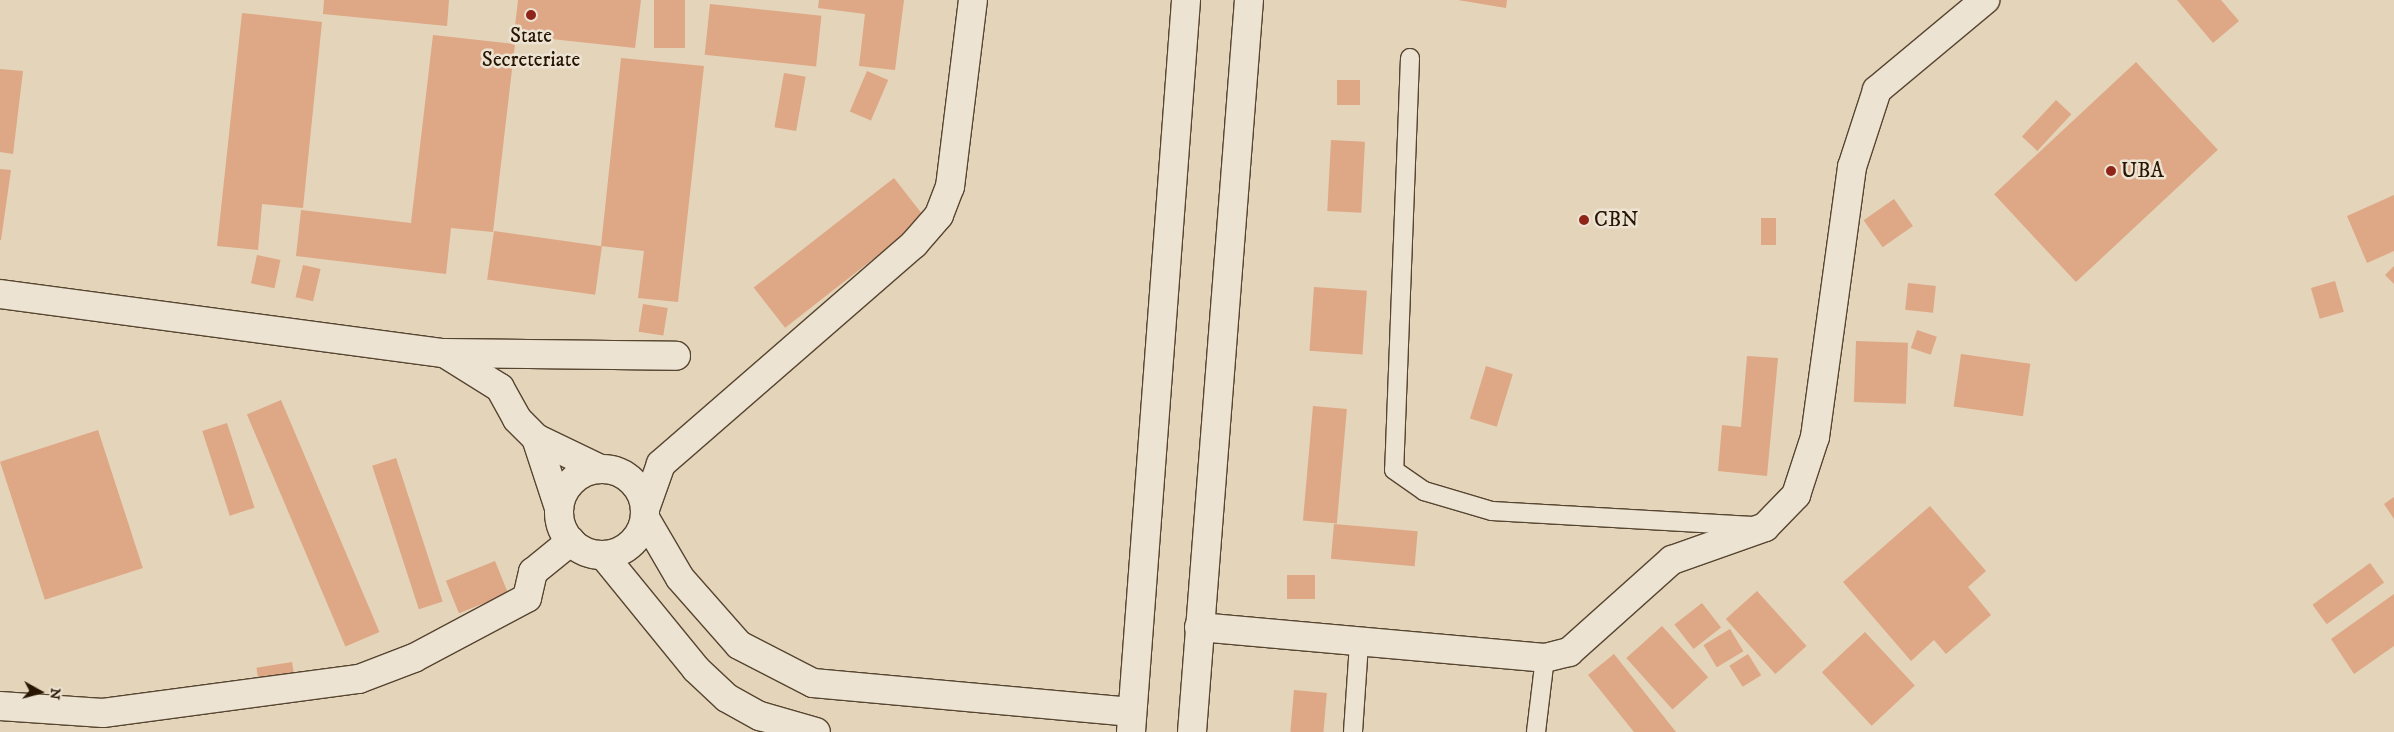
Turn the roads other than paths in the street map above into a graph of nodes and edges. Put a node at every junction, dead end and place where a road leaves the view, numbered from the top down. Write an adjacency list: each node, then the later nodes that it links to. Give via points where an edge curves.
1 (973, 0): 10 (street, via 950,187 940,215 914,244)
2 (1186, 0): 21 (street)
3 (1249, 0): 17 (street)
4 (1986, 0): 14 (street, via 1877,90 1852,167 1815,438 1796,496)
5 (1410, 58): 14 (lane, via 1394,470 1424,491 1492,511)
6 (0, 294): 7 (street)
7 (444, 353): 8 (street); 9 (street, via 500,388 517,419)
8 (676, 356)
9 (536, 438): 11 (street); 12 (street)
10 (661, 464): 11 (street); 13 (street)
11 (609, 471): 12 (street, via 572,481); 13 (street, via 638,489)
12 (559, 508): 15 (street, via 560,522)
13 (645, 513): 16 (street, via 631,544); 21 (street, via 680,578 739,645 813,683)
14 (1766, 527): 19 (street, via 1672,560 1569,652)
15 (571, 541): 16 (street, via 590,554); 20 (street, via 534,572 527,598 414,658 359,679 103,713)
16 (604, 556): 22 (street, via 696,669 727,698 760,716)
17 (1199, 627): 18 (street); 23 (street)
18 (1360, 643): 19 (street); 24 (lane)
19 (1545, 658): 25 (lane)
20 (0, 706)
21 (1131, 722)
22 (816, 732)
23 (1192, 732)
24 (1353, 732)
25 (1536, 732)

